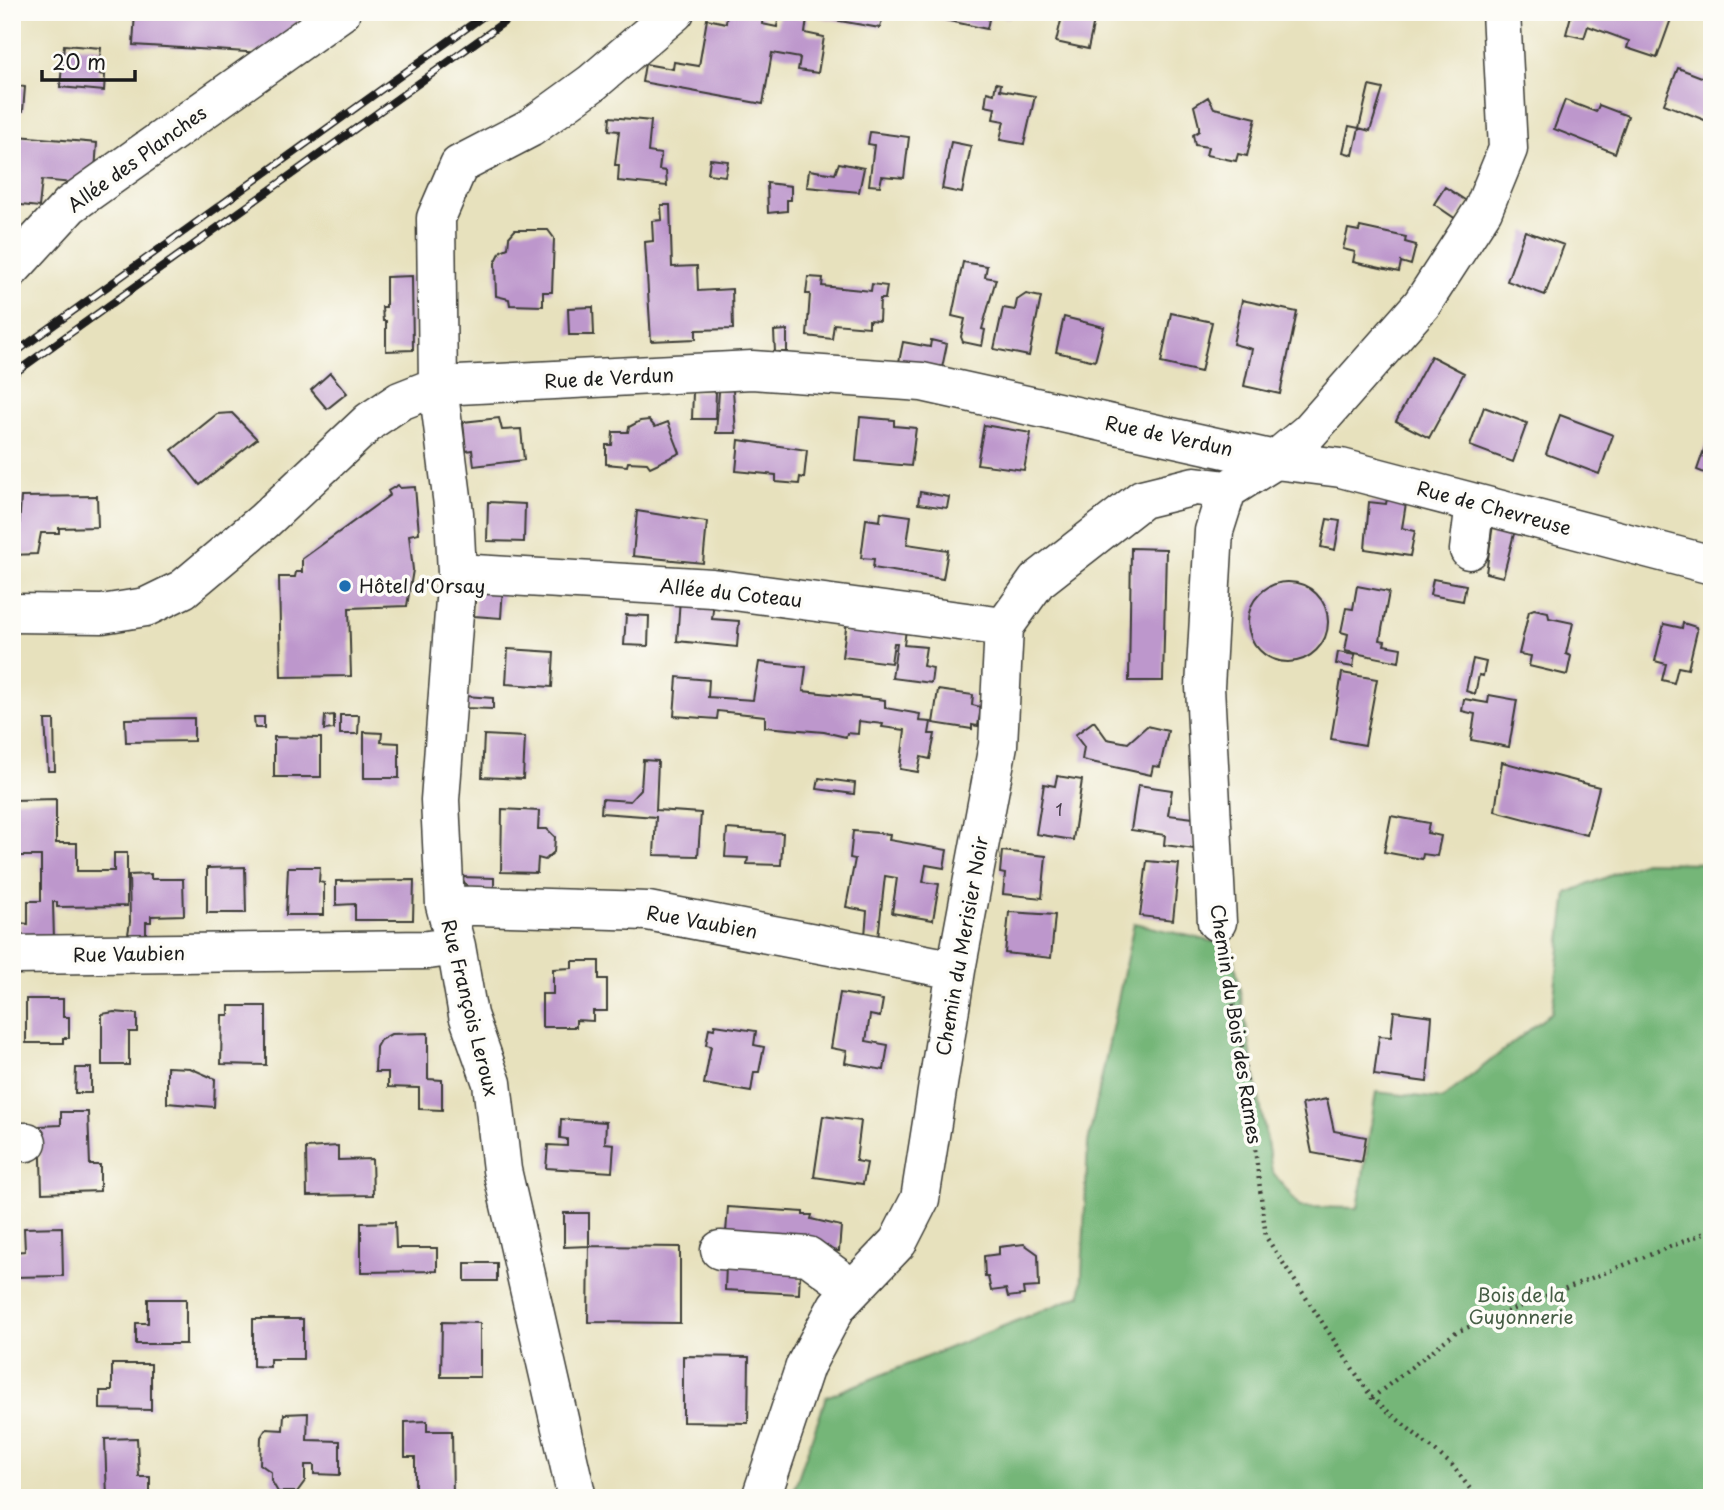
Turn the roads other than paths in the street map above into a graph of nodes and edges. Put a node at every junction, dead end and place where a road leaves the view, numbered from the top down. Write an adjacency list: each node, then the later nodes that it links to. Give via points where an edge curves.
1 (341, 12): 4 (street, Allée des Planches, via 70,205)
2 (675, 12): 5 (street, Rue François Leroux, via 592,83 530,128 459,165 436,218)
3 (1502, 12): 6 (street, via 1508,149 1483,210 1422,304 1309,432)
4 (12, 268)
5 (438, 386): 6 (street, Rue de Verdun, via 752,370 922,382); 11 (street, Rue François Leroux); 12 (street, Rue de Verdun, via 400,401 370,421 264,521 183,589 146,607 102,614)
6 (1275, 460): 7 (street); 8 (street, Rue de Chevreuse, via 1341,468)
7 (1227, 490): 13 (street, via 1195,486 1142,499 1037,581); 15 (street, Chemin du Bois des Rames, via 1213,531 1205,687)
8 (1475, 503): 9 (street); 10 (street, Rue de Chevreuse)
9 (1469, 550)
10 (1712, 565)
11 (457, 573): 13 (street, Allée du Coteau, via 712,588); 14 (street, Rue François Leroux, via 440,800)
12 (12, 613)
13 (1004, 627): 18 (street, Chemin du Merisier Noir, via 998,745)
14 (445, 905): 16 (street, Rue François Leroux); 18 (street, Rue Vaubien, via 648,911)
15 (1217, 922)
16 (456, 946): 17 (street, Rue Vaubien); 21 (street, Rue François Leroux, via 468,1015 492,1083 502,1170)
17 (12, 955)
18 (956, 970): 20 (street, Chemin du Merisier Noir, via 920,1199 898,1242)
19 (720, 1250): 20 (street, via 808,1256)
20 (853, 1289): 22 (street, Chemin du Merisier Noir, via 837,1306 805,1366)
21 (577, 1498)
22 (761, 1498)

